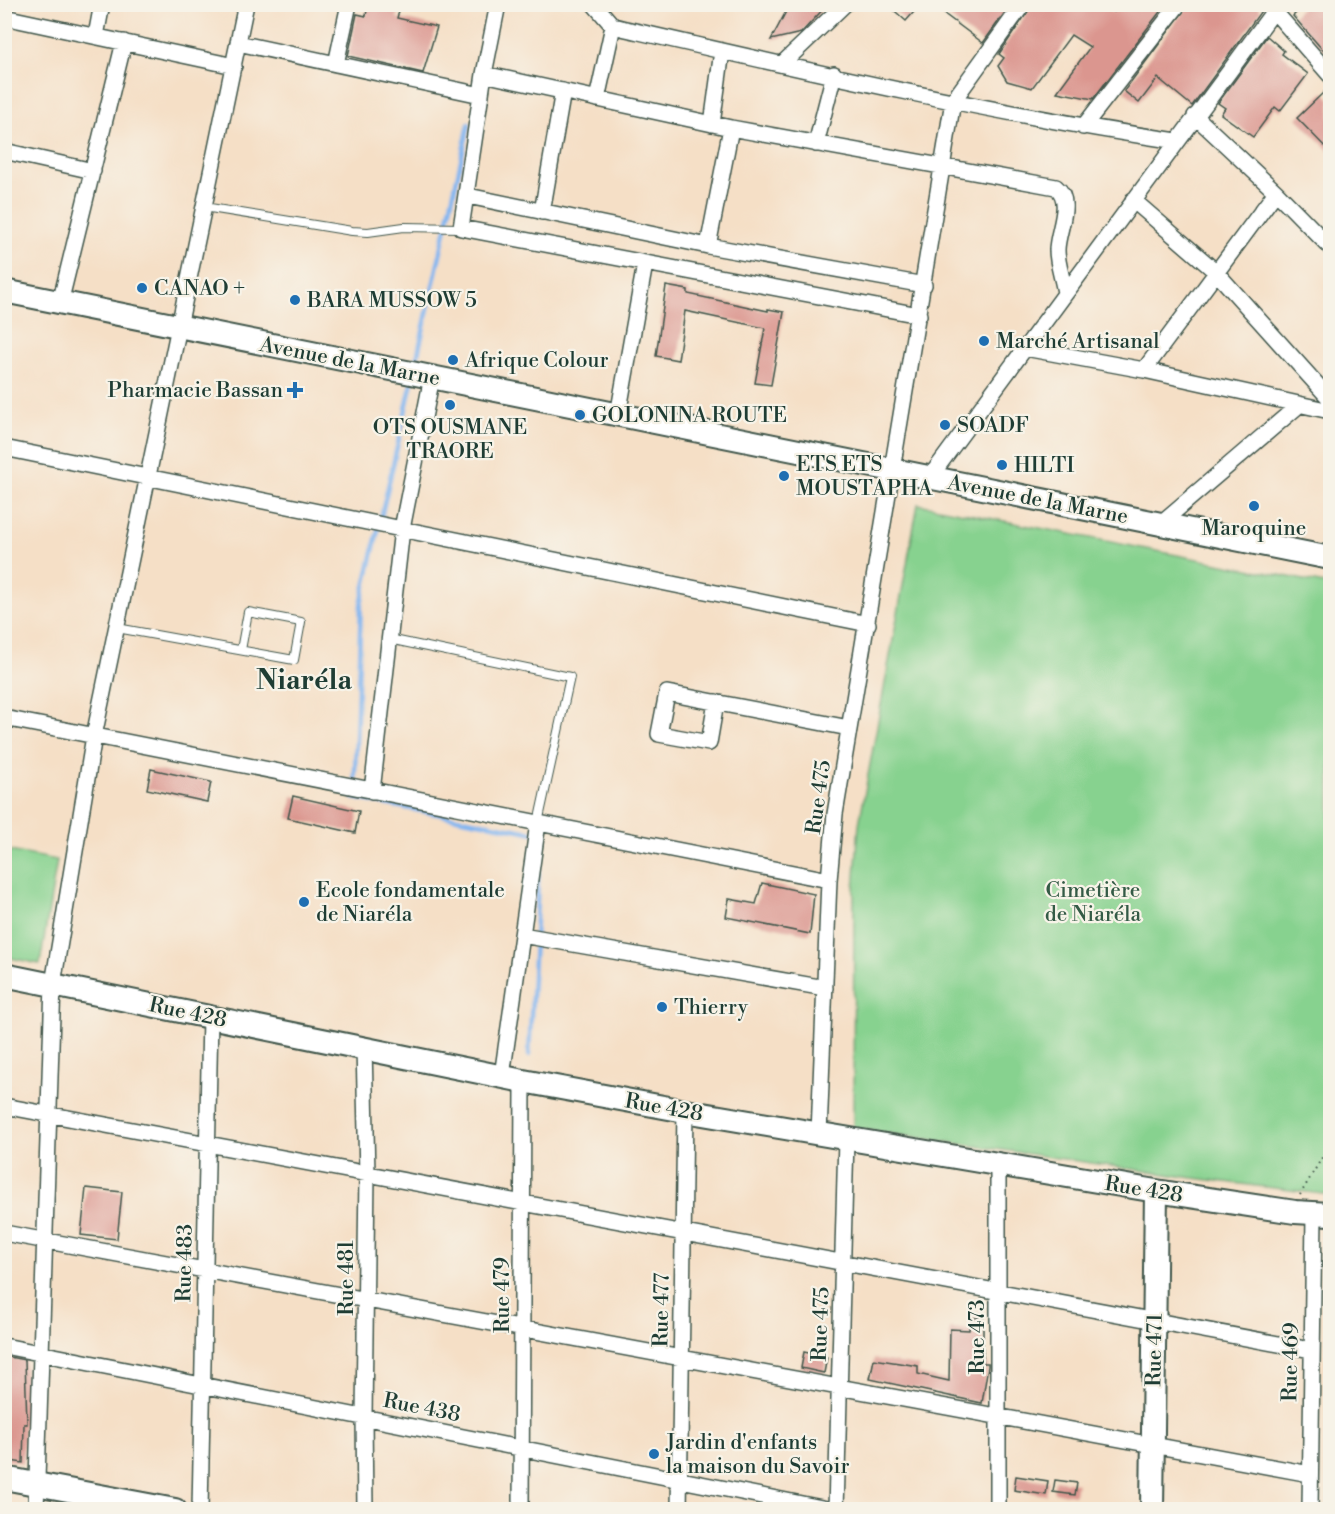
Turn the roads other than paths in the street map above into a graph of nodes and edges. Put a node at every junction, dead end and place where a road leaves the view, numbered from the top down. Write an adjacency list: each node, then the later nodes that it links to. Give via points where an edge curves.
1 (102, 4): 12 (street)
2 (246, 4): 14 (street)
3 (349, 4): 16 (street)
4 (498, 4): 19 (street)
5 (594, 4): 11 (street)
6 (845, 4): 17 (street)
7 (1023, 4): 25 (street)
8 (1179, 4): 28 (street)
9 (1273, 6): 21 (street); 26 (street)
10 (4, 16): 12 (street)
11 (614, 26): 15 (street); 24 (street)
12 (96, 36): 13 (street)
13 (124, 42): 18 (street); 34 (street)
14 (238, 43): 16 (street); 18 (street)
15 (722, 51): 17 (street); 27 (street)
16 (336, 64): 23 (street)
17 (782, 64): 20 (street)
18 (234, 66): 38 (street)
19 (484, 74): 22 (street); 23 (street)
20 (834, 74): 25 (street); 31 (street)
21 (1330, 75)
22 (563, 91): 24 (street); 39 (street)
23 (481, 94): 36 (street)
24 (597, 99): 27 (street)
25 (953, 101): 28 (street); 33 (street, Rue 475)
26 (1195, 116): 30 (street); 35 (street)
27 (712, 124): 29 (street)
28 (1083, 127): 30 (street)
29 (731, 128): 31 (street); 41 (street)
30 (1177, 141): 37 (street)
31 (816, 144): 33 (street)
32 (4, 151): 34 (street)
33 (943, 168): 45 (street, Rue 475); 47 (street, via 1056,187 1062,192 1065,200 1057,250)
34 (93, 171): 48 (street)
35 (1276, 192): 42 (street); 44 (street)
36 (468, 196): 39 (street); 40 (street)
37 (1133, 200): 44 (street); 47 (street)
38 (204, 207): 40 (lane, via 352,231); 50 (street)
39 (542, 212): 41 (street)
40 (461, 228): 43 (street)
41 (708, 246): 45 (street)
42 (1330, 247)
43 (645, 264): 49 (street); 57 (street)
44 (1215, 271): 52 (street); 54 (street)
45 (924, 285): 49 (street, Rue 475)
46 (4, 291): 48 (street, Avenue de la Marne)
47 (1065, 293): 51 (street)
48 (60, 303): 50 (street, Avenue de la Marne)
49 (919, 315): 59 (street, Rue 475)
50 (179, 326): 53 (street, Avenue de la Marne); 60 (street)
51 (1025, 348): 52 (street); 61 (street)
52 (1144, 370): 55 (street)
53 (432, 377): 57 (street, Avenue de la Marne); 63 (street)
54 (1330, 399)
55 (1298, 406): 56 (street); 62 (street)
56 (1330, 411)
57 (618, 415): 59 (street, Avenue de la Marne)
58 (4, 448): 60 (street)
59 (894, 470): 61 (street, Avenue de la Marne); 65 (street, Rue 475)
60 (148, 477): 63 (street); 66 (street)
61 (930, 477): 62 (street, Avenue de la Marne)
62 (1161, 524): 64 (street, Avenue de la Marne)
63 (402, 529): 65 (street); 67 (street)
64 (1330, 558)
65 (867, 624): 71 (street, Rue 475)
66 (117, 628): 68 (lane); 72 (street)
67 (389, 639): 73 (street); 74 (lane, via 570,677)
68 (241, 650): 68 (lane, via 294,660 301,622 248,612)
69 (717, 702): 71 (street)
70 (4, 718): 72 (street)
71 (849, 728): 75 (street, Rue 475)
72 (94, 736): 73 (street); 78 (street)
73 (372, 791): 74 (street)
74 (538, 823): 75 (street); 76 (street, Rue 479)
75 (829, 880): 79 (street, Rue 475)
76 (522, 935): 79 (street); 82 (street, Rue 479)
77 (4, 975): 78 (street, Rue 428)
78 (53, 984): 80 (street, Rue 428); 85 (street)
79 (825, 988): 86 (street, Rue 475)
80 (210, 1017): 81 (street, Rue 428); 88 (street, Rue 483)
81 (364, 1047): 82 (street, Rue 428); 90 (street, Rue 481)
82 (513, 1079): 84 (street, Rue 428); 92 (street, Rue 479)
83 (4, 1106): 85 (street)
84 (685, 1111): 86 (street, Rue 428); 94 (street, Rue 477)
85 (48, 1114): 88 (street); 96 (street)
86 (819, 1134): 87 (street, Rue 428)
87 (846, 1139): 89 (street, Rue 428); 97 (street, Rue 475)
88 (207, 1144): 90 (street); 98 (street, Rue 483)
89 (998, 1164): 91 (street, Rue 428); 99 (street, Rue 473)
90 (368, 1174): 92 (street); 100 (street, Rue 481)
91 (1156, 1191): 93 (street, Rue 428); 101 (street, Rue 471)
92 (523, 1203): 94 (street); 102 (street, Rue 479)
93 (1320, 1214): 104 (street, Rue 469)
94 (683, 1232): 97 (street); 106 (street, Rue 477)
95 (4, 1233): 96 (street)
96 (44, 1241): 98 (street); 105 (street)
97 (843, 1262): 99 (street); 108 (street, Rue 475)
98 (205, 1270): 100 (street); 107 (street, Rue 483)
99 (998, 1292): 101 (street); 110 (street, Rue 473)
100 (368, 1300): 102 (street); 109 (street, Rue 481)
101 (1154, 1321): 104 (street); 111 (street, Rue 471)
102 (523, 1329): 106 (street); 112 (street, Rue 479)
103 (4, 1346): 105 (street, Rue 438)
104 (1311, 1350): 113 (street, Rue 469)
105 (40, 1353): 107 (street, Rue 438); 116 (street)
106 (681, 1358): 108 (street); 115 (street, Rue 477)
107 (202, 1386): 109 (street, Rue 438); 119 (street, Rue 483)
108 (839, 1388): 110 (street); 123 (street, Rue 475)
109 (364, 1417): 112 (street, Rue 438); 120 (street, Rue 481)
110 (998, 1417): 111 (street); 124 (street, Rue 473)
111 (1153, 1444): 113 (street); 125 (street, Rue 471)
112 (524, 1448): 115 (street, Rue 438); 121 (street, Rue 479)
113 (1310, 1474): 126 (street, Rue 469)
114 (4, 1478): 116 (street)
115 (679, 1479): 122 (street, Rue 477); 123 (street, Rue 438)
116 (35, 1484): 117 (street); 118 (street)
117 (36, 1509)
118 (175, 1509)
119 (200, 1509)
120 (365, 1509)
121 (521, 1509)
122 (679, 1509)
123 (834, 1509)
124 (998, 1509)
125 (1152, 1509)
126 (1310, 1509)

